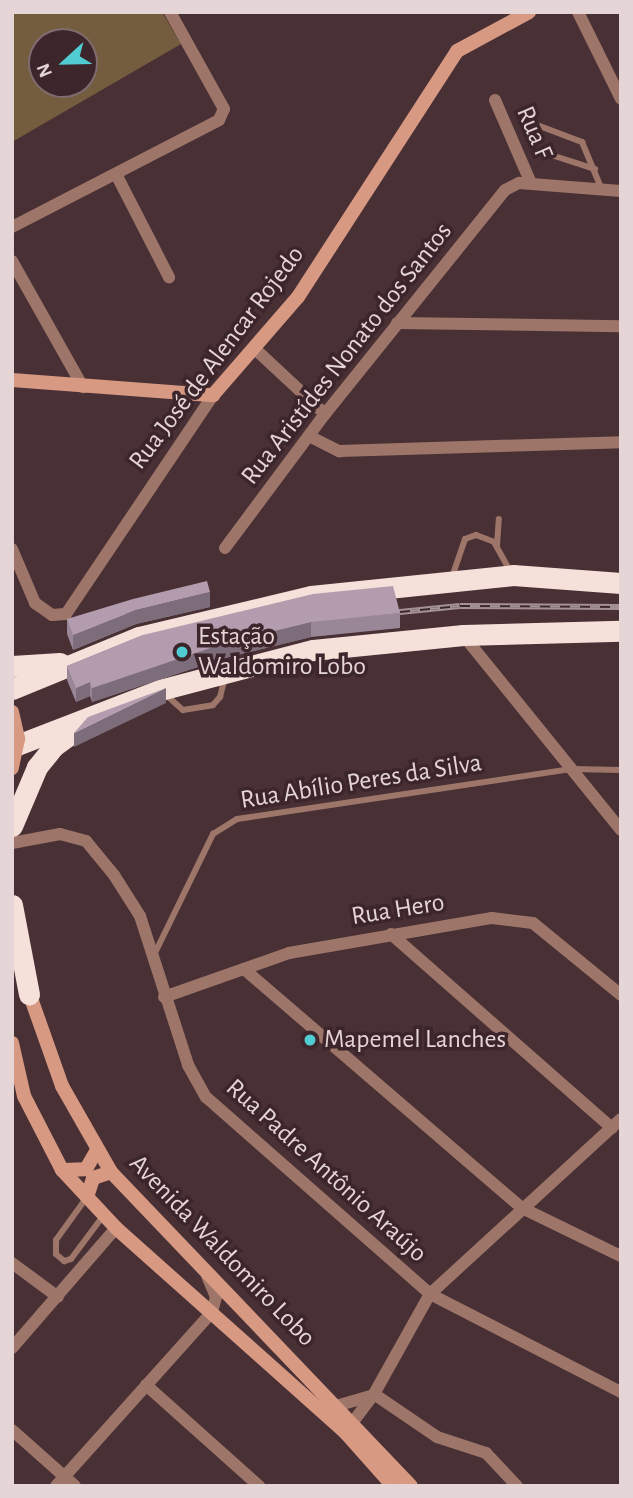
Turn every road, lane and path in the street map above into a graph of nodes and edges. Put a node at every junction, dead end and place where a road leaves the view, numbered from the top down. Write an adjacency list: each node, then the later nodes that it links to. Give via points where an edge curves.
1 (170, 12): 9 (street, via 224,109 219,120)
2 (529, 12): 18 (main road, Rua José de Alencar Rojedo, via 457,51 298,297)
3 (578, 12): 4 (street)
4 (621, 99)
5 (495, 100): 10 (street, Rua F)
6 (529, 122): 8 (lane, via 582,142)
7 (539, 151): 8 (lane)
8 (595, 169): 11 (lane)
9 (117, 176): 13 (street); 15 (street)
10 (531, 183): 11 (street); 16 (street, Rua Aristídes Nonato dos Santos, via 505,190)
11 (602, 190): 12 (street)
12 (621, 191)
13 (12, 227)
14 (12, 261): 20 (street)
15 (169, 277)
16 (397, 323): 17 (street); 22 (street, Rua Aristídes Nonato dos Santos)
17 (621, 326)
18 (254, 348): 21 (main road, Rua José de Alencar Rojedo); 22 (street)
19 (12, 380): 20 (main road)
20 (83, 387): 21 (main road)
21 (214, 396): 28 (street, Rua José de Alencar Rojedo, via 66,614 52,615 35,603)
22 (325, 414): 23 (street, Rua Aristídes Nonato dos Santos)
23 (309, 436): 24 (street, via 339,451); 27 (street, Rua Aristídes Nonato dos Santos)
24 (621, 442)
25 (499, 519): 26 (lane)
26 (497, 545): 29 (lane); 30 (lane, via 484,536 465,539)
27 (225, 548)
28 (12, 549)
29 (513, 575): 30 (highway); 31 (highway)
30 (451, 580): 34 (highway, via 311,596 212,616)
31 (621, 583)
32 (621, 631): 33 (highway)
33 (463, 635): 36 (highway, via 313,650); 43 (street)
34 (76, 662): 35 (highway); 37 (highway)
35 (12, 666)
36 (226, 669): 38 (highway); 38 (lane, via 220,697 213,705 183,710)
37 (12, 689)
38 (160, 690): 40 (highway)
39 (12, 712): 42 (main road, bridge, via 18,739)
40 (103, 712): 41 (highway); 45 (highway, via 54,746 37,767)
41 (14, 747)
42 (12, 768)
43 (571, 769): 44 (lane, Rua Abílio Peres da Silva); 46 (street); 51 (lane, Rua Abílio Peres da Silva, via 237,819 213,834)
44 (621, 770)
45 (12, 826)
46 (621, 830)
47 (12, 843): 51 (street, Rua Padre Antônio Araújo, via 60,834 86,841 139,916)
48 (12, 905): 53 (highway)
49 (391, 934): 52 (street, Rua Hero, via 301,950); 54 (street, Rua Hero, via 492,918 533,923); 58 (street)
50 (12, 947): 53 (main road, Avenida Waldomiro Lobo)
51 (153, 957): 55 (street, Rua Padre Antônio Araújo)
52 (244, 969): 55 (street, Rua Hero); 63 (street)
53 (29, 994): 59 (main road, Avenida Waldomiro Lobo, via 62,1086)
54 (621, 995)
55 (164, 997): 69 (street, Rua Padre Antônio Araújo, via 188,1065 206,1097)
56 (12, 1042): 57 (main road, Avenida Waldomiro Lobo)
57 (18, 1095): 60 (main road, Avenida Waldomiro Lobo)
58 (616, 1123): 63 (street)
59 (97, 1150): 60 (main road, via 86,1169); 61 (main road, Avenida Waldomiro Lobo)
60 (62, 1170): 62 (main road, Avenida Waldomiro Lobo)
61 (111, 1172): 62 (main road, via 93,1178); 68 (main road, Avenida Waldomiro Lobo)
62 (87, 1197): 64 (main road, Avenida Waldomiro Lobo); 64 (lane, via 56,1240 56,1254 64,1261 71,1259)
63 (522, 1208): 66 (street); 69 (street)
64 (103, 1216): 65 (main road, Avenida Waldomiro Lobo)
65 (116, 1228): 70 (street); 71 (main road, Avenida Waldomiro Lobo)
66 (621, 1256)
67 (12, 1262): 70 (street)
68 (198, 1265): 71 (street, via 215,1293); 76 (main road, Avenida Waldomiro Lobo)
69 (430, 1294): 74 (street, Rua Padre Antônio Araújo); 75 (street)
70 (58, 1297): 72 (street)
71 (212, 1312): 73 (street); 77 (main road, Avenida Waldomiro Lobo)
72 (12, 1348)
73 (146, 1385): 79 (street); 82 (street)
74 (621, 1392)
75 (374, 1394): 76 (street); 77 (street); 84 (street, via 437,1437 486,1453)
76 (336, 1406): 77 (main road, Avenida Waldomiro Lobo)
77 (349, 1427): 80 (main road, Avenida Waldomiro Lobo); 83 (main road, Avenida Waldomiro Lobo)
78 (12, 1430): 79 (street)
79 (60, 1481): 81 (street)
80 (409, 1484)
81 (75, 1486)
82 (259, 1486)
83 (393, 1486)
84 (517, 1486)

